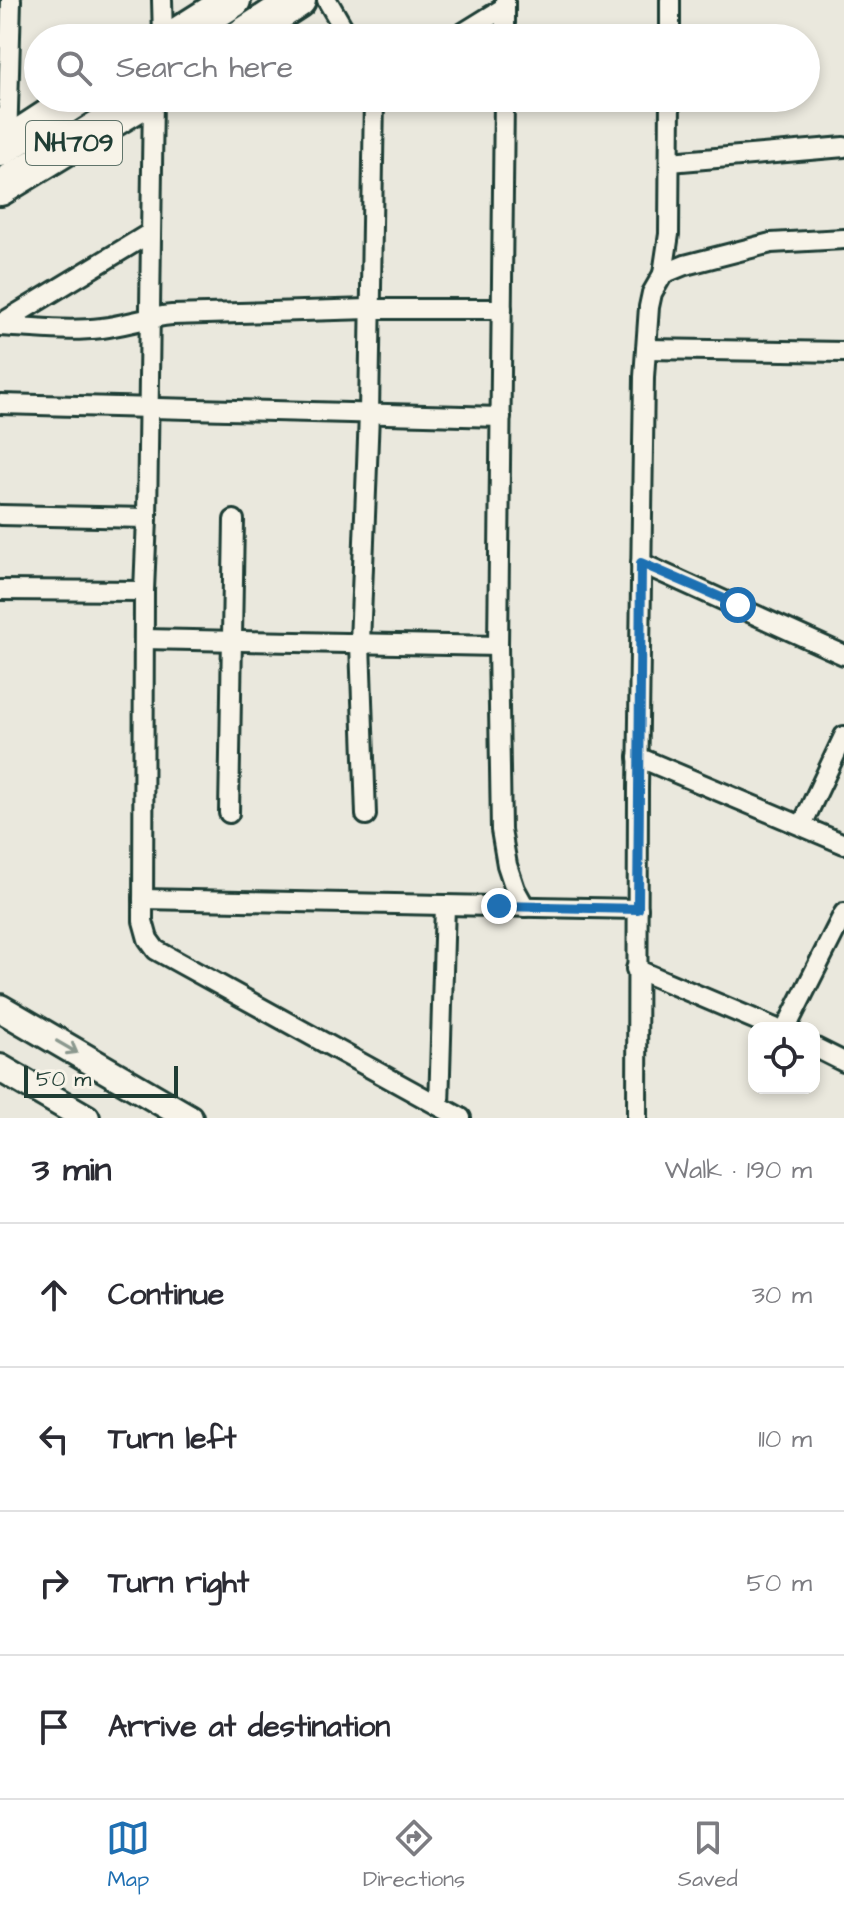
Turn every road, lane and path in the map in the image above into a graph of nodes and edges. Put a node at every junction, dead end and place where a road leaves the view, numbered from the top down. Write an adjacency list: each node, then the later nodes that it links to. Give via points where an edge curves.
1 (11, 0): 20 (street)
2 (162, 0): 8 (street)
3 (233, 0): 9 (highway)
4 (298, 0): 10 (highway)
5 (327, 0): 11 (street)
6 (670, 0): 13 (street)
7 (505, 4): 12 (street)
8 (163, 24)
9 (195, 24)
10 (261, 24)
11 (341, 24)
12 (476, 24)
13 (670, 24)
14 (57, 112): 20 (highway, NH709)
15 (127, 112): 23 (highway, NH709)
16 (150, 112): 24 (street)
17 (374, 112): 27 (street)
18 (504, 112): 28 (street)
19 (670, 112): 22 (street)
20 (4, 147)
21 (844, 147): 22 (street)
22 (670, 162): 26 (street)
23 (0, 188)
24 (150, 233): 29 (street); 30 (street)
25 (844, 239): 26 (street, via 758,246)
26 (663, 274): 31 (street, via 652,293)
27 (369, 309): 28 (street); 29 (street); 35 (street)
28 (502, 309): 36 (street)
29 (148, 317): 30 (street, via 104,328); 34 (street)
30 (0, 325)
31 (646, 349): 32 (street); 40 (street)
32 (844, 352)
33 (0, 404): 34 (street)
34 (148, 407): 35 (street); 38 (street)
35 (369, 414): 36 (street); 45 (street)
36 (501, 417): 46 (street)
37 (0, 515): 38 (street)
38 (147, 518): 42 (street)
39 (234, 520): 44 (street)
40 (641, 563): 47 (street); 49 (street)
41 (0, 590): 42 (street)
42 (144, 591): 43 (street)
43 (144, 639): 44 (street); 54 (street)
44 (232, 641): 45 (street); 50 (street)
45 (360, 643): 46 (street); 51 (street)
46 (498, 646): 56 (street, via 502,840)
47 (844, 655)
48 (844, 736): 52 (street)
49 (638, 757): 52 (street); 57 (street)
50 (229, 813)
51 (366, 815)
52 (802, 825): 53 (street)
53 (844, 844)
54 (143, 899): 55 (street); 66 (street, via 143,921 156,950)
55 (445, 905): 56 (street); 66 (street)
56 (525, 907): 57 (street)
57 (638, 909): 59 (street)
58 (844, 913): 62 (street)
59 (636, 969): 61 (street); 70 (street)
60 (0, 1008): 68 (main road, one-way to 68)
61 (761, 1022)
62 (789, 1022)
63 (820, 1050): 64 (street)
64 (844, 1062)
65 (0, 1068): 67 (main road)
66 (439, 1106): 69 (street)
67 (86, 1118)
68 (189, 1118)
69 (461, 1118)
70 (637, 1118)

